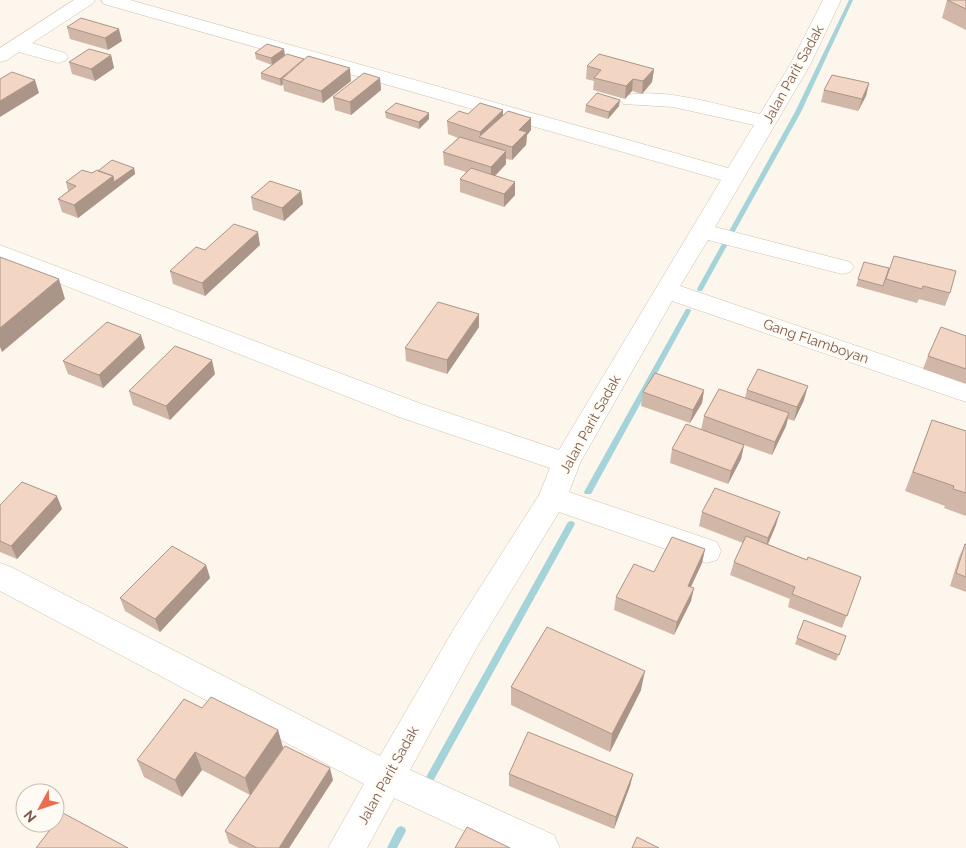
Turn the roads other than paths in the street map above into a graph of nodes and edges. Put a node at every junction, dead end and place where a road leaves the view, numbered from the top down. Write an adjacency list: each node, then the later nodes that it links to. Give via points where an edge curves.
1 (86, 0): 4 (street)
2 (110, 0): 9 (street)
3 (832, 0): 8 (street, Jalan Parit Sadak)
4 (17, 45): 5 (street); 6 (street)
5 (0, 56)
6 (58, 57)
7 (630, 100): 8 (street, via 673,101)
8 (767, 122): 9 (street, Jalan Parit Sadak)
9 (734, 177): 10 (street, Jalan Parit Sadak)
10 (715, 234): 12 (street); 13 (street, Jalan Parit Sadak)
11 (0, 252): 15 (street, via 409,410)
12 (842, 267)
13 (666, 290): 14 (street, Gang Flamboyan); 15 (street, Jalan Parit Sadak)
14 (966, 392)
15 (566, 463): 16 (street, Jalan Parit Sadak)
16 (552, 498): 17 (street); 19 (street, Jalan Parit Sadak, via 466,637)
17 (706, 551)
18 (0, 576): 19 (street)
19 (386, 777): 20 (street, Jalan Parit Sadak); 21 (street)
20 (347, 848)
21 (541, 848)

